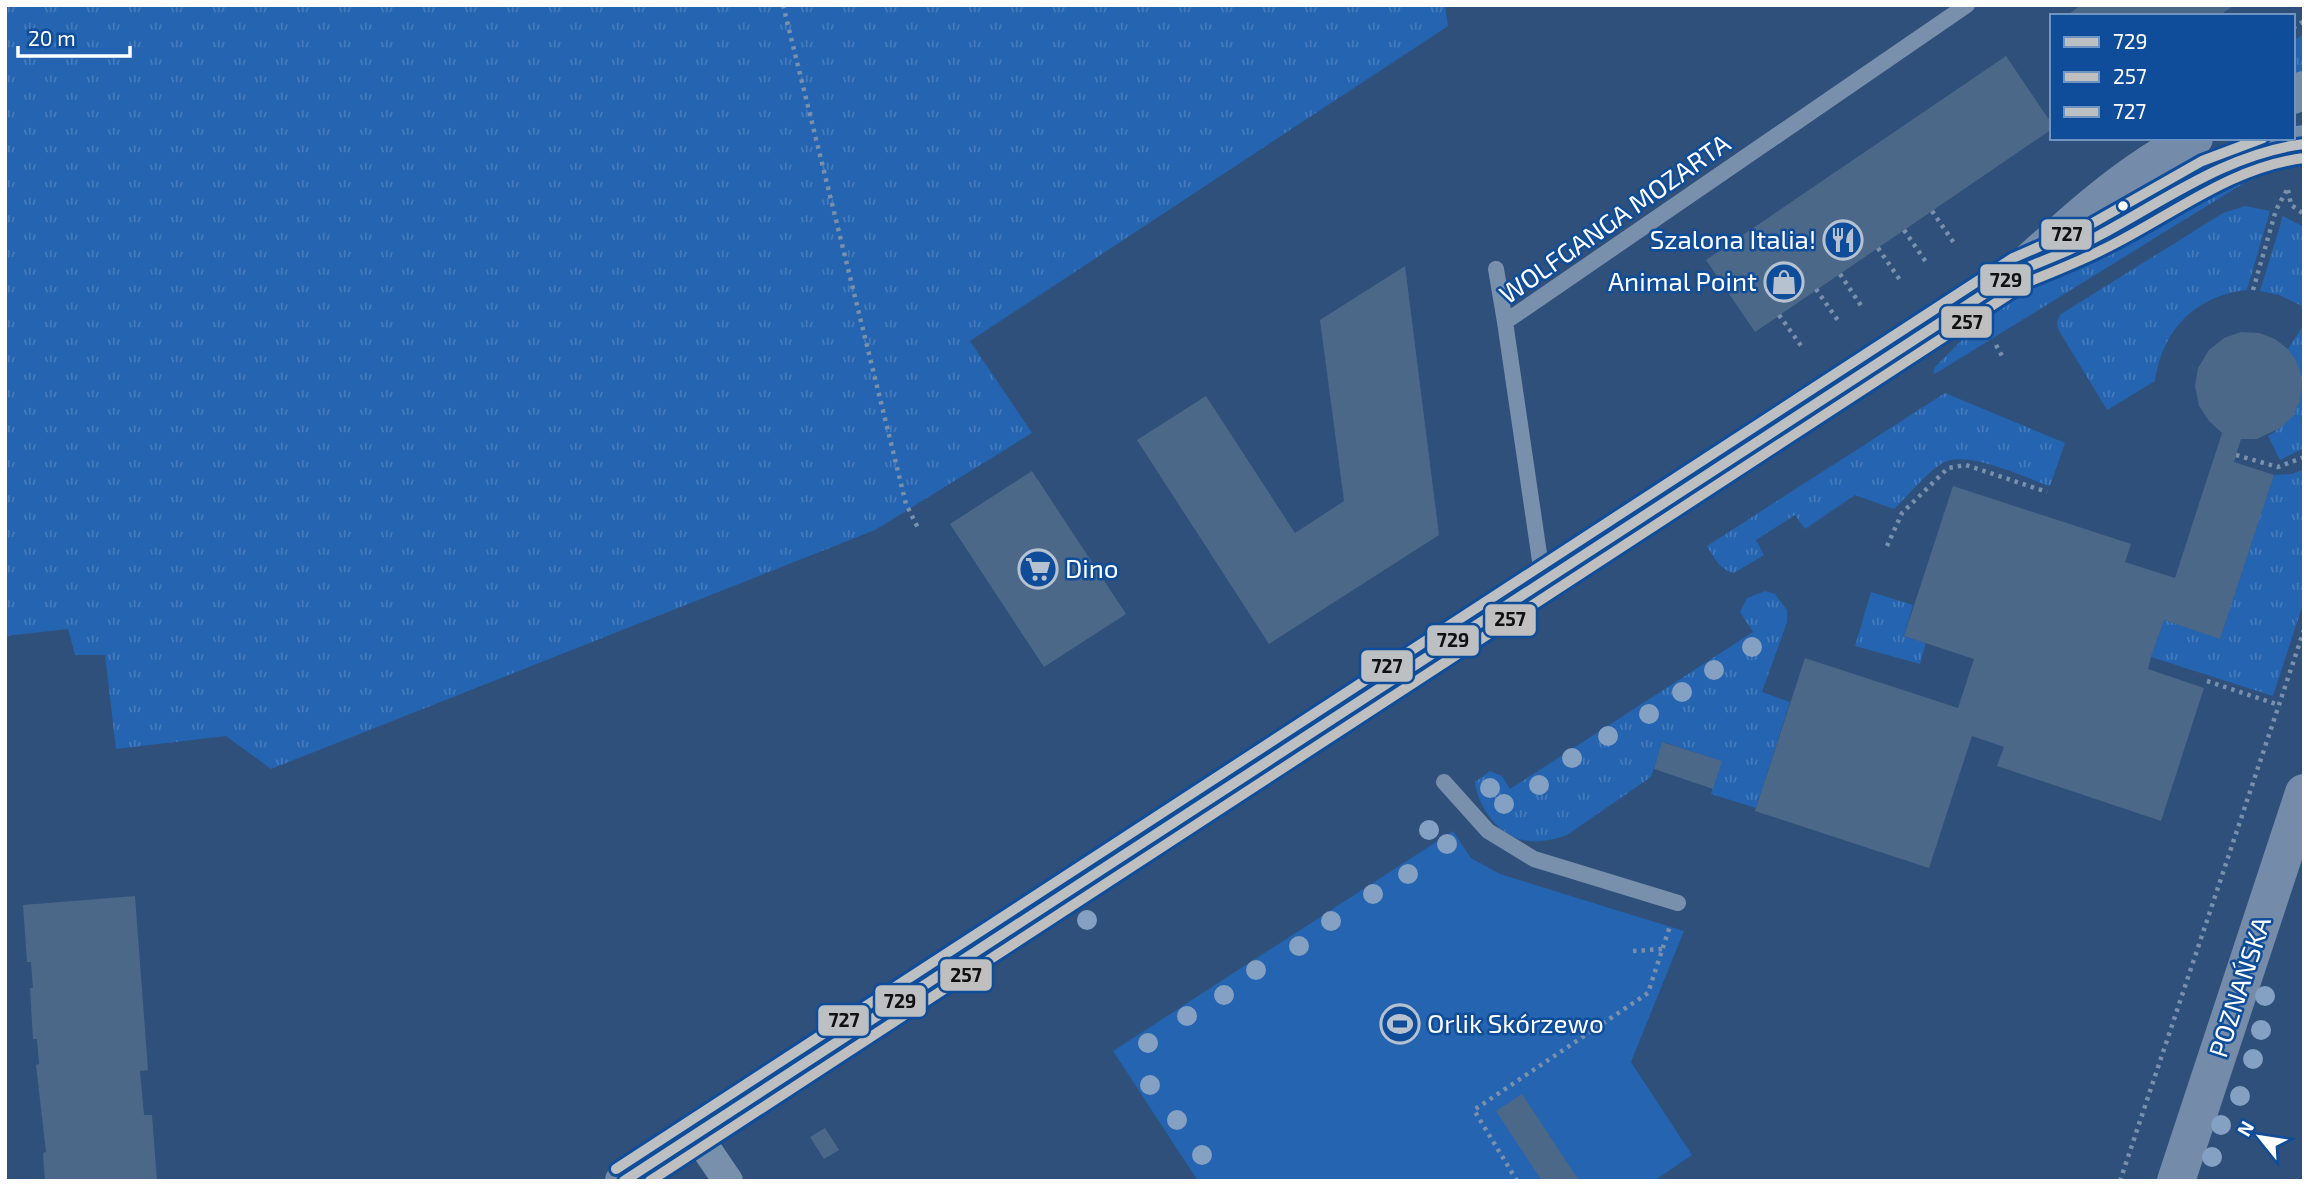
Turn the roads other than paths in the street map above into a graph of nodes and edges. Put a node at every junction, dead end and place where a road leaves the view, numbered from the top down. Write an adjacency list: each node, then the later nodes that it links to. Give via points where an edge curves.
1 (1967, 5): 6 (lane, WOLFGANGA MOZARTA)
2 (2191, 140): 5 (street, via 2080,216)
3 (2304, 144): 5 (street, via 2279,147 2208,174 2096,237)
4 (1496, 269): 6 (lane)
5 (2021, 270): 7 (street)
6 (1505, 322): 7 (lane, WOLFGANGA MOZARTA)
7 (1544, 583): 11 (street)
8 (1444, 782): 10 (lane, via 1488,831 1534,859)
9 (2304, 793): 14 (street, POZNAŃSKA)
10 (1678, 903)
11 (696, 1134): 12 (street); 13 (street)
12 (624, 1181)
13 (728, 1181)
14 (2176, 1181)

